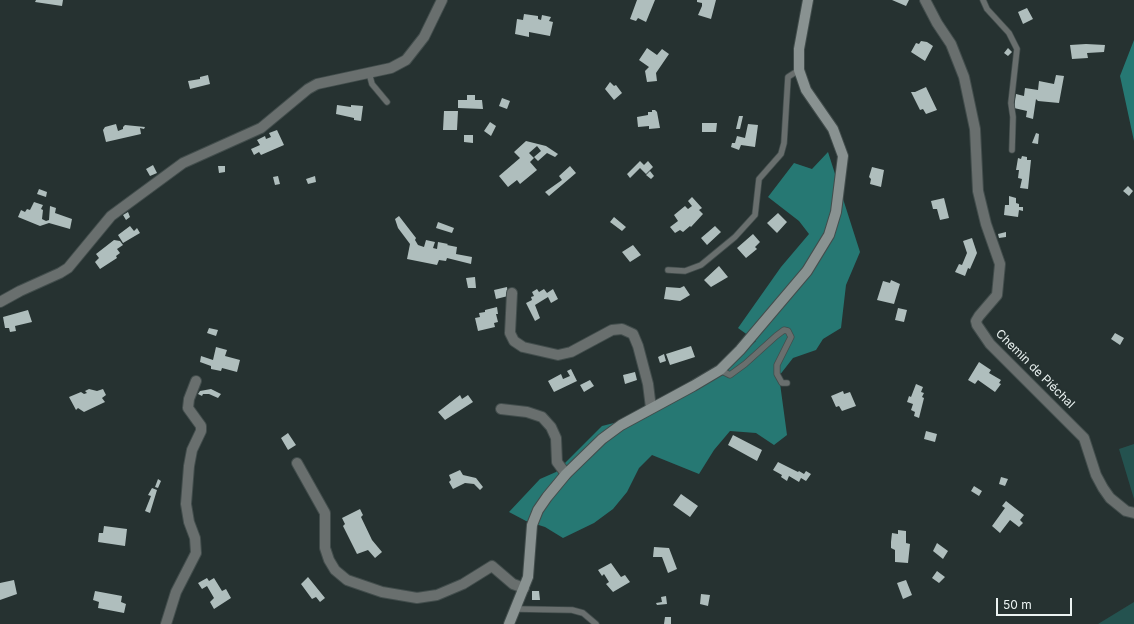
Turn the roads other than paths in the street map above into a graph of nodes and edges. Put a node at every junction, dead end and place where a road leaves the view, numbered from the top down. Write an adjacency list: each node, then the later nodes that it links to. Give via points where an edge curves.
1 (442, 0): 6 (street, via 424,37 406,60 391,68)
2 (808, 0): 5 (street, via 799,49)
3 (926, 0): 19 (street, Chemin de Piéchal, via 951,44 964,77 974,129 978,191 1000,264 997,295 979,316 977,325 990,344 1084,438 1103,488 1110,498 1126,511)
4 (983, 0): 8 (lane, via 987,9 1009,34 1017,50 1011,103)
5 (799, 70): 9 (lane, via 788,77 784,143 781,154 759,179 755,215 735,237 701,265 685,271); 12 (street, via 806,90 833,129 841,147 842,166 833,224 807,271)
6 (369, 73): 7 (lane, via 372,84); 11 (street, via 317,84 261,128 183,163 111,216 68,268)
7 (387, 102)
8 (1012, 150)
9 (668, 270)
10 (512, 294): 15 (street, via 510,333 514,341 523,347 558,355 571,352 612,330 622,329 633,334 648,384)
11 (0, 302)
12 (720, 370): 14 (lane, via 730,375 784,330 788,331 790,337 777,365 777,374 782,383); 15 (street)
13 (196, 381): 22 (street, via 188,408 201,426 201,431 192,450 186,504 195,538 196,553 176,592)
14 (787, 383)
15 (651, 408): 18 (street, via 602,439)
16 (501, 409): 18 (street, via 527,412 542,417 556,438 557,462)
17 (297, 464): 20 (street, via 325,513 325,548 329,560 335,570 347,580 382,592 417,598 437,595 463,584 492,566 513,584)
18 (566, 474): 20 (street, via 538,510 532,525 528,577)
19 (1134, 513)
20 (524, 588): 21 (street)
21 (516, 609): 23 (street); 24 (lane, via 572,610 583,613)
22 (166, 624)
23 (509, 624)
24 (596, 624)

